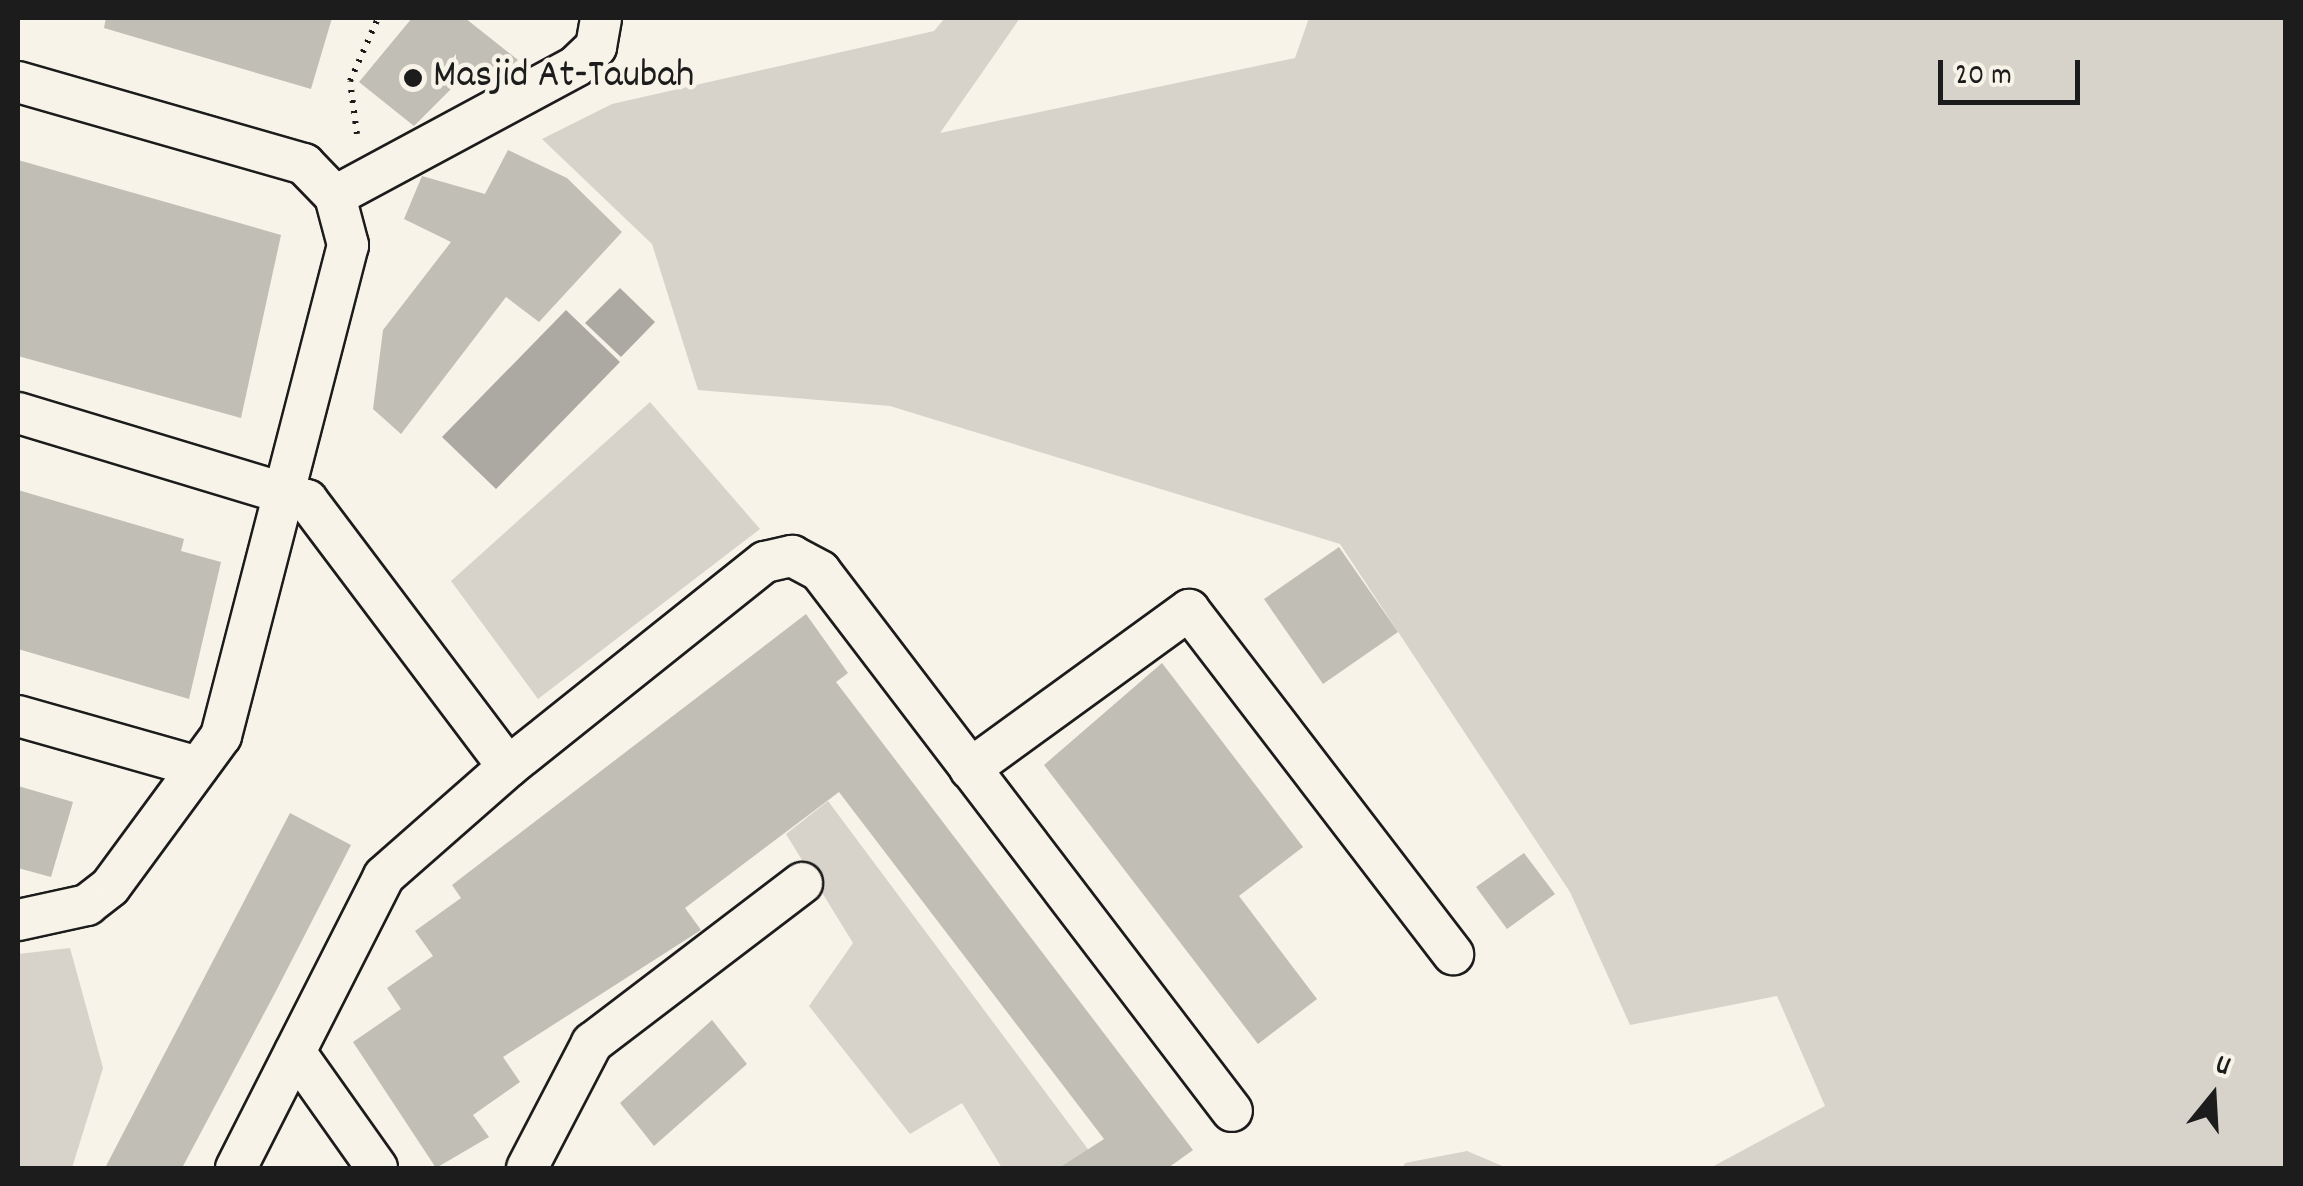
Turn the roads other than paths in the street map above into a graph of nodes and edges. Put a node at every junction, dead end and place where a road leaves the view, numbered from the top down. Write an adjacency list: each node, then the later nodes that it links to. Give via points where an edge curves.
1 (601, 18): 2 (street); 4 (street, via 596,47 576,66)
2 (615, 18)
3 (18, 82): 4 (street, via 282,156)
4 (351, 188): 6 (street, via 348,245)
5 (18, 413): 6 (street)
6 (287, 488): 8 (street, via 232,703); 9 (street, via 321,514)
7 (18, 716): 8 (street)
8 (198, 767): 12 (street, via 110,886 87,905)
9 (508, 767): 10 (street, via 765,562 792,556 820,571); 14 (street, via 384,876)
10 (970, 769): 13 (street, via 1189,610); 15 (street)
11 (802, 883): 18 (street, via 592,1043)
12 (18, 920)
13 (1453, 954)
14 (294, 1052): 16 (street); 17 (street)
15 (1232, 1110)
16 (236, 1168)
17 (377, 1168)
18 (527, 1168)

